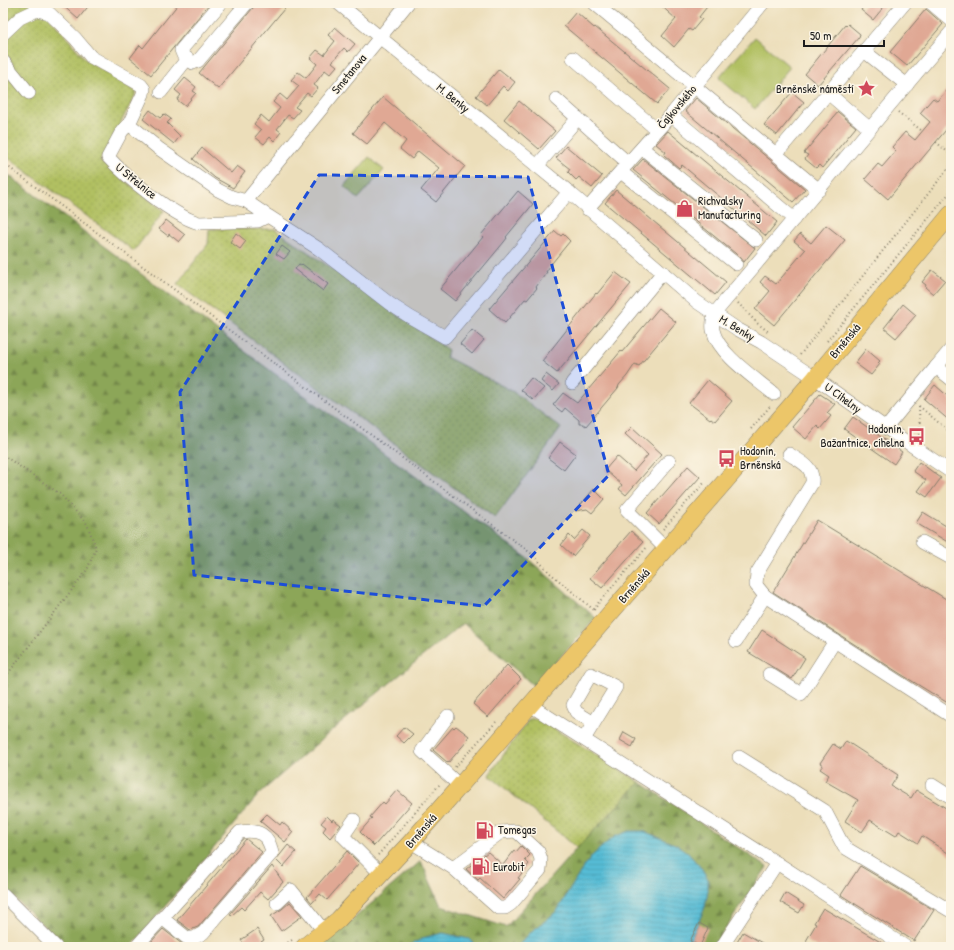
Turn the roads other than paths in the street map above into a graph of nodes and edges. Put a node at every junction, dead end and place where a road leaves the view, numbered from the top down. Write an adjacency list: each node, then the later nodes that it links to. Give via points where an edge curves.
1 (220, 3): 15 (street, via 181,50)
2 (247, 3): 15 (street, via 198,61 194,63)
3 (338, 3): 12 (street, M. Benky)
4 (408, 3): 12 (street, Smetanova)
5 (594, 3): 18 (street)
6 (763, 3): 18 (street, Čajkovského)
7 (905, 3): 13 (street)
8 (931, 3): 9 (street)
9 (951, 20)
10 (951, 32): 17 (street)
11 (3, 34): 25 (street, via 20,18 37,10 49,13 91,57 141,85 143,94)
12 (379, 37): 30 (street, M. Benky); 34 (street, Smetanova)
13 (864, 51): 17 (street); 21 (street)
14 (573, 58): 27 (street)
15 (187, 59): 19 (street)
16 (3, 61): 20 (street)
17 (907, 85): 26 (street)
18 (694, 87): 23 (street, Čajkovského); 29 (street)
19 (160, 92)
20 (29, 93)
21 (828, 93): 26 (street); 29 (street)
22 (556, 99): 24 (street)
23 (671, 115): 27 (street, Čajkovského); 38 (street)
24 (578, 118): 30 (street); 31 (street)
25 (129, 124): 34 (street, via 158,148 218,190); 37 (street, U Střelnice, via 122,131 108,157 124,174 163,203 199,223 258,221)
26 (870, 129): 32 (street)
27 (657, 130): 28 (street, Čajkovského)
28 (642, 148): 31 (street, Čajkovského); 39 (street)
29 (776, 154): 32 (street)
30 (537, 166): 33 (street, M. Benky)
31 (624, 168): 35 (street, Čajkovského); 40 (street)
32 (819, 190): 38 (street)
33 (569, 192): 35 (street, M. Benky); 37 (street, via 445,337 390,304 303,238)
34 (246, 201): 37 (street)
35 (588, 209): 41 (street, M. Benky)
36 (951, 214): 45 (main road, Brněnská)
37 (268, 216)
38 (794, 219): 42 (street)
39 (756, 240)
40 (736, 264)
41 (664, 272): 42 (street, M. Benky); 47 (street)
42 (714, 314): 45 (street, M. Benky); 48 (street, via 713,330 725,352)
43 (951, 349): 44 (street)
44 (936, 367): 46 (street); 49 (street)
45 (815, 378): 49 (street, U Cihelny); 54 (main road, Brněnská)
46 (951, 379)
47 (572, 383)
48 (774, 398)
49 (886, 428): 52 (street, U Cihelny)
50 (789, 454): 56 (street, via 807,466 813,475 812,483 757,573 756,585)
51 (669, 461): 54 (street, via 627,510)
52 (951, 472)
53 (922, 542): 55 (street)
54 (661, 543): 60 (main road, Brněnská, via 599,615)
55 (951, 558)
56 (765, 596): 57 (street); 58 (street)
57 (736, 641)
58 (835, 642): 59 (street, via 801,694); 62 (street)
59 (769, 674)
60 (530, 705): 64 (street); 66 (main road, Brněnská)
61 (448, 716): 66 (street, via 422,751)
62 (951, 716)
63 (594, 723): 64 (street)
64 (584, 739): 71 (street)
65 (739, 757): 76 (street, via 825,812 844,847 948,910)
66 (454, 781): 70 (main road, Brněnská)
67 (932, 785): 68 (street)
68 (951, 797)
69 (354, 820): 72 (street, via 343,836)
70 (411, 842): 72 (main road, Brněnská); 73 (street)
71 (778, 863): 82 (street, via 724,945); 83 (street)
72 (376, 868): 78 (main road, Brněnská, via 338,920)
73 (453, 868): 73 (street, via 498,908 505,908 540,870 541,859 538,851 516,831 508,831 501,832)
74 (3, 894): 80 (street)
75 (276, 903): 78 (street, via 291,890)
76 (951, 906)
77 (162, 918): 77 (street, via 240,832 252,830 264,835 271,843 272,853 203,933 194,938 187,938); 81 (street)
78 (324, 931): 79 (main road, Brněnská)
79 (300, 942)
80 (56, 947)
81 (136, 947)
82 (726, 947)
83 (906, 947)

